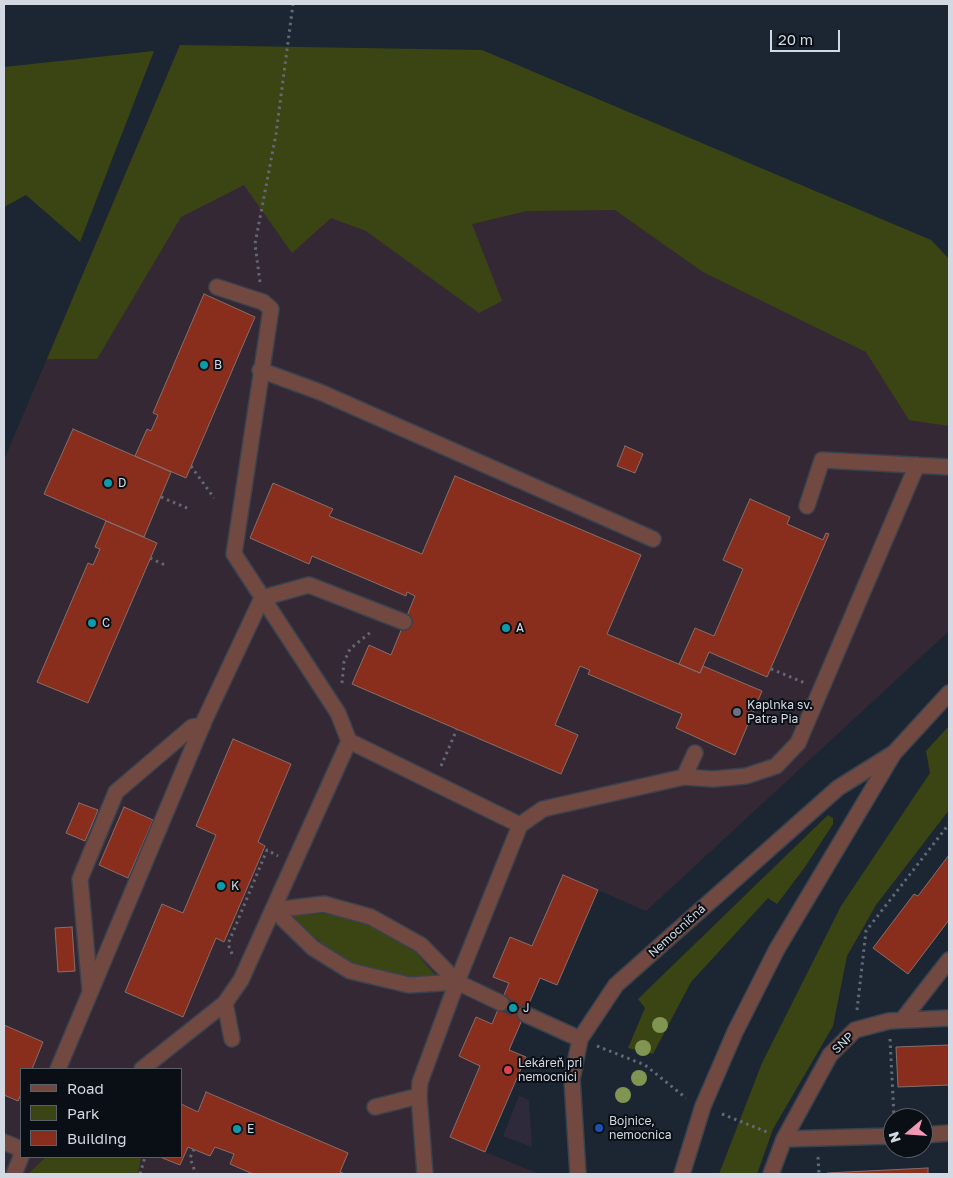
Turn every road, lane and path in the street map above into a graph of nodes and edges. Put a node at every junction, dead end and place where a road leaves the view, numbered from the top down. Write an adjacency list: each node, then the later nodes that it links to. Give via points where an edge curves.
1 (293, 4): 3 (path, via 276,134 255,244)
2 (217, 287): 3 (street)
3 (263, 302): 4 (street, via 271,309)
4 (260, 370): 12 (street, via 320,392); 15 (street, via 234,554)
5 (916, 465): 7 (street); 10 (street, via 822,460); 18 (street)
6 (191, 466): 9 (path)
7 (949, 467)
8 (161, 497): 11 (path)
9 (214, 498)
10 (807, 506)
11 (189, 509)
12 (652, 539)
13 (150, 558): 14 (path)
14 (165, 565)
15 (262, 598): 16 (street, via 309,585); 20 (street); 21 (street)
16 (398, 619): 20 (path, via 350,649 344,662)
17 (771, 669): 18 (path)
18 (821, 690): 26 (street, via 798,743 776,766 746,776)
19 (949, 693): 25 (street, Nemocničná)
20 (338, 713): 23 (street)
21 (202, 725): 35 (street); 35 (street, via 192,727 116,792 80,878)
22 (457, 729): 27 (path)
23 (349, 741): 27 (street); 30 (street)
24 (695, 753): 26 (street)
25 (894, 753): 44 (street, Nemocničná, via 838,788 616,985); 67 (street, Nemocničná, via 777,949 752,998 703,1106)
26 (684, 777): 29 (street, via 543,809)
27 (434, 783): 29 (street)
28 (949, 824): 41 (path, via 866,932)
29 (520, 825): 34 (street)
30 (293, 863): 31 (street); 33 (path, via 267,850 257,868 228,944)
31 (274, 910): 33 (street); 34 (street, via 313,948 350,971 409,985); 34 (street, via 324,904 372,917 421,945)
32 (949, 960): 40 (street)
33 (241, 980): 36 (street)
34 (456, 982): 37 (street); 48 (street, via 420,1082)
35 (91, 992): 46 (street)
36 (224, 1003): 43 (street); 47 (street)
37 (501, 1003)
38 (525, 1014): 44 (street)
39 (949, 1018): 40 (street, SNP)
40 (896, 1020): 41 (street, SNP); 42 (path)
41 (855, 1030): 56 (street, SNP, via 830,1055)
42 (890, 1038): 45 (path); 51 (path)
43 (232, 1039)
44 (580, 1039): 49 (path, via 646,1065); 66 (street, Nemocničná, via 572,1080)
45 (882, 1040)
46 (58, 1068)
47 (143, 1068)
48 (419, 1096): 50 (street); 65 (street)
49 (688, 1100)
50 (375, 1107)
51 (894, 1108)
52 (722, 1114): 56 (path)
53 (949, 1134): 54 (street)
54 (933, 1135)
55 (883, 1136): 56 (street)
56 (784, 1139): 68 (street, SNP)
57 (4, 1142): 59 (street)
58 (194, 1149): 64 (path, via 190,1158)
59 (20, 1150)
60 (21, 1158): 62 (street)
61 (145, 1158): 63 (path)
62 (14, 1174)
63 (140, 1174)
64 (196, 1174)
65 (425, 1174)
66 (578, 1174)
67 (682, 1174)
68 (771, 1174)

